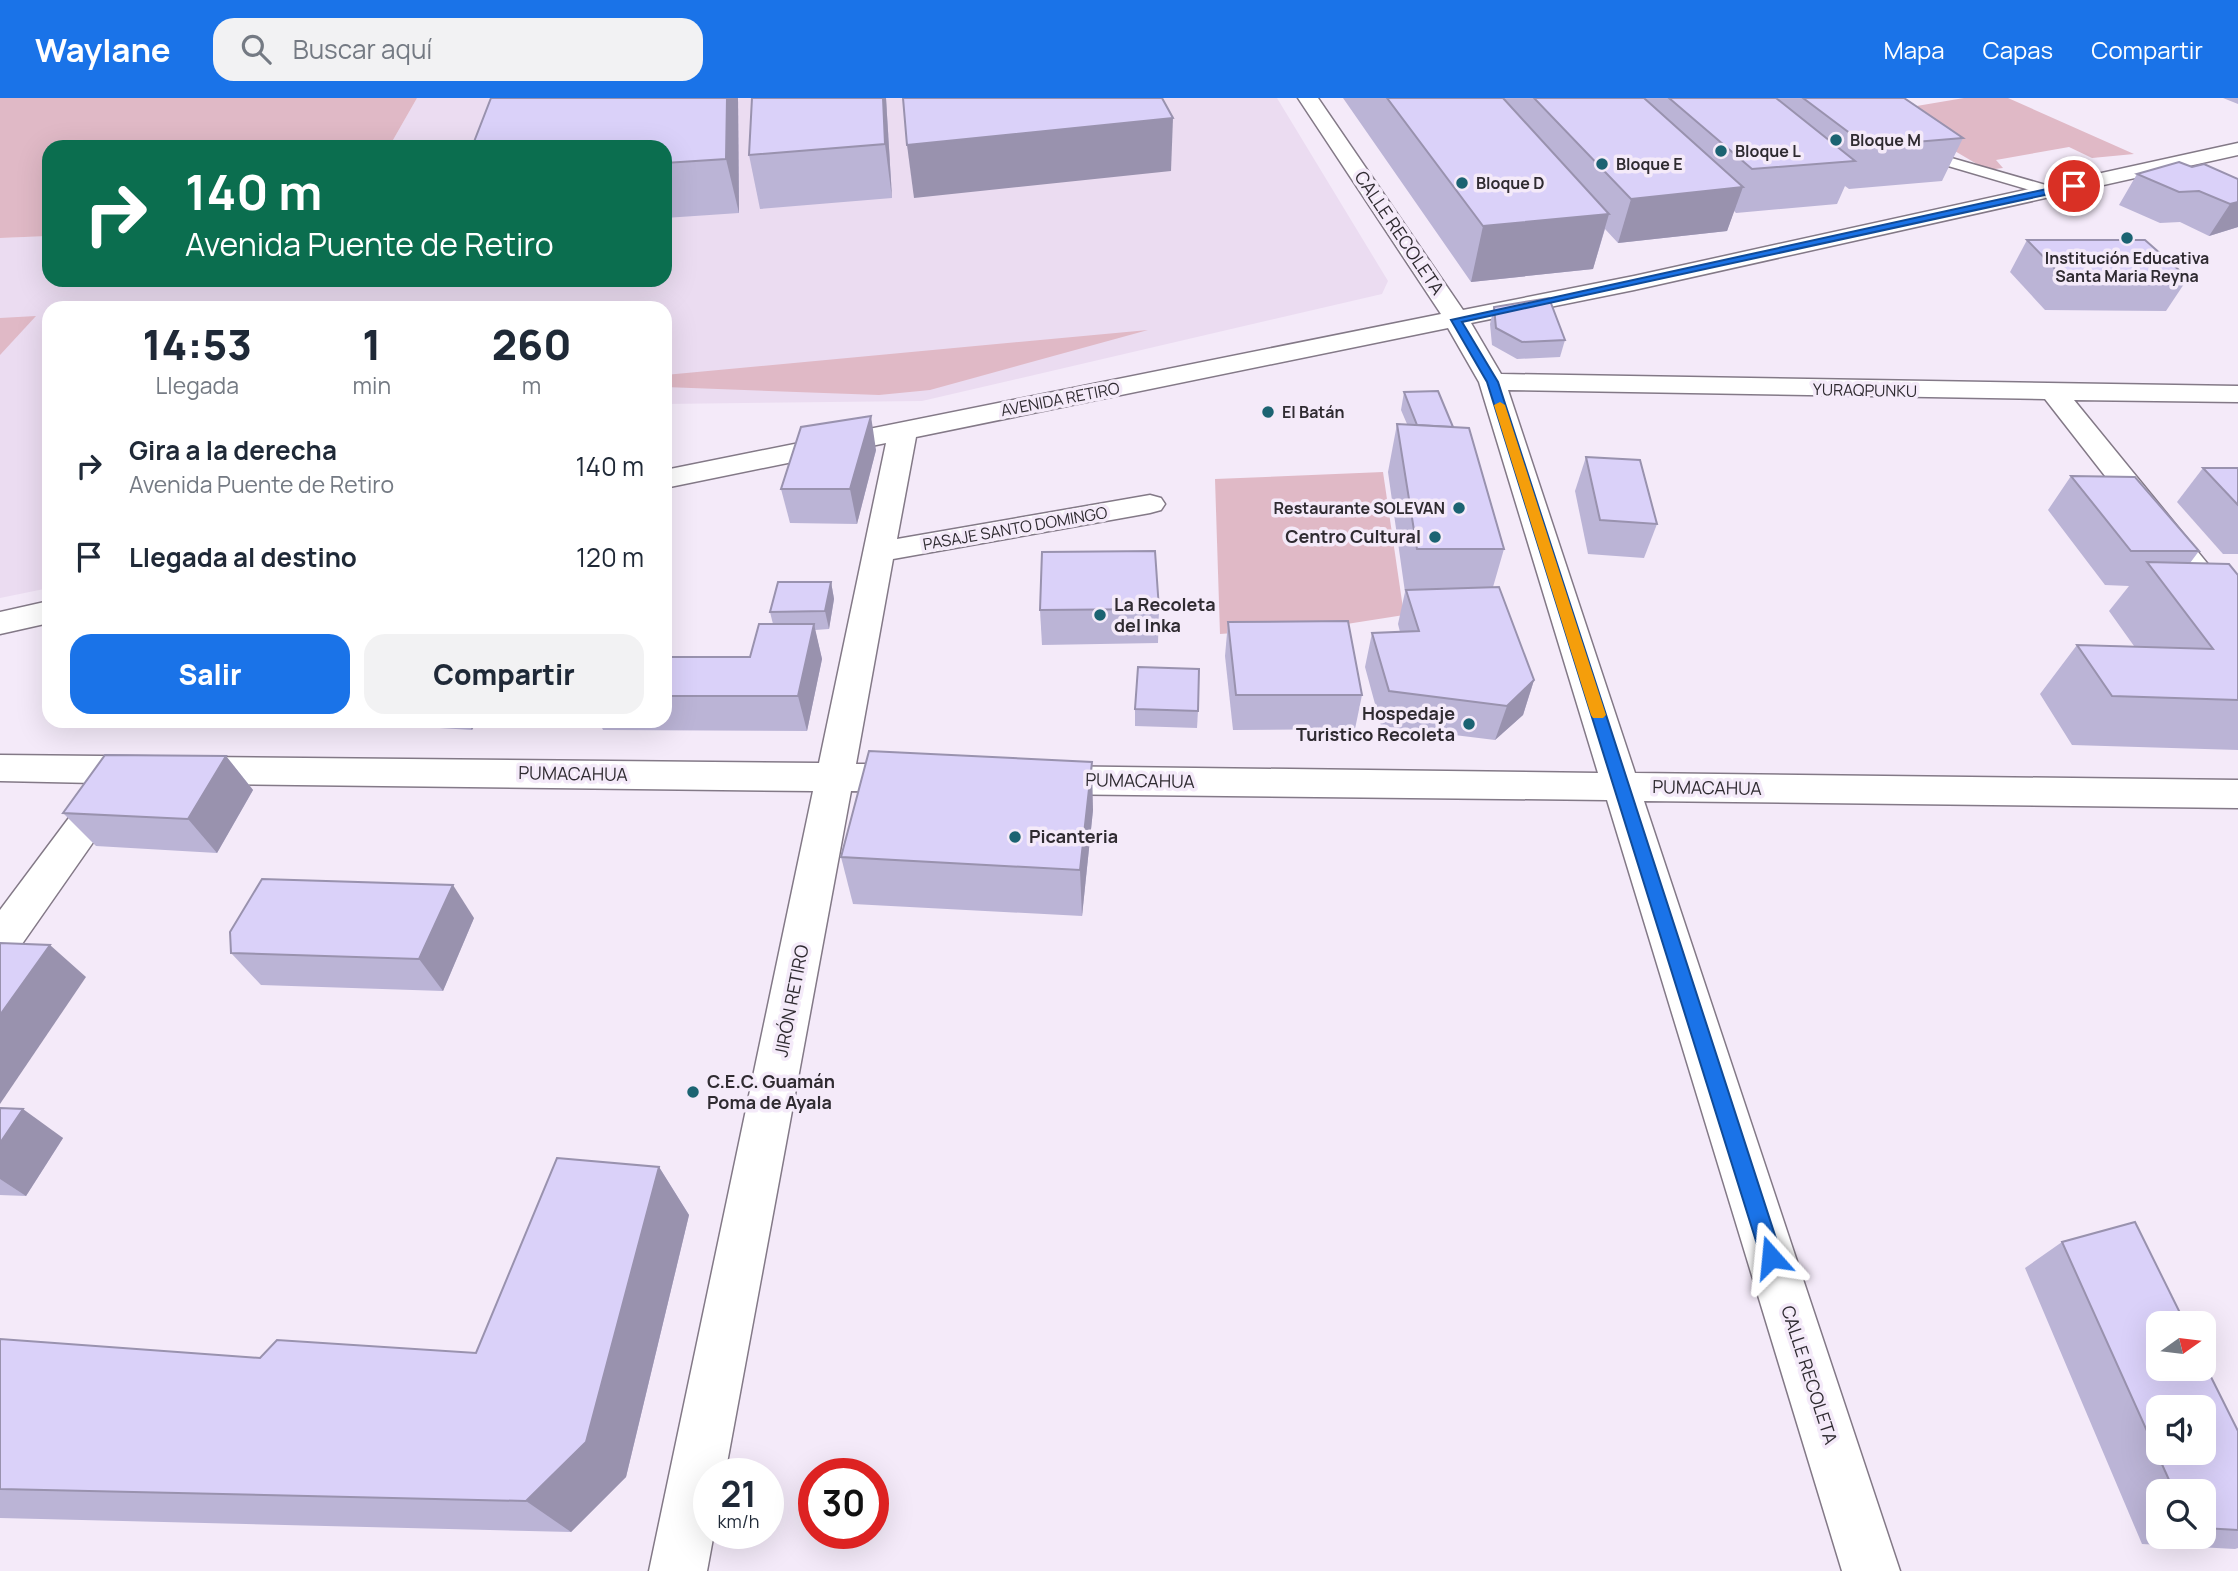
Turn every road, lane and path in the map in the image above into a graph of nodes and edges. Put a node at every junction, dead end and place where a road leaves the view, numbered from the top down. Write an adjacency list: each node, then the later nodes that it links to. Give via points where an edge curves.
1 (1308, 98): 5 (street, CALLE RECOLETA)
2 (1898, 135): 4 (lane, via 1943,160)
3 (2238, 149): 4 (street, AVENIDA RETIRO)
4 (2050, 191): 5 (street, AVENIDA RETIRO)
5 (1456, 320): 6 (street, CALLE RECOLETA); 9 (street, AVENIDA RETIRO)
6 (1492, 382): 7 (street, YURAQPUNKU); 21 (street, CALLE RECOLETA)
7 (2054, 393): 8 (street, YURAQPUNKU); 15 (street)
8 (2238, 394)
9 (903, 430): 10 (street, AVENIDA RETIRO); 12 (street, JIRÓN RETIRO)
10 (672, 478)
11 (1150, 504): 12 (street, PASAJE SANTO DOMINGO)
12 (880, 552): 18 (street, JIRÓN RETIRO)
13 (42, 613): 14 (street)
14 (0, 623)
15 (2238, 623)
16 (0, 768): 17 (street, PUMACAHUA)
17 (125, 769): 18 (street, PUMACAHUA); 23 (street)
18 (836, 777): 19 (street, PUMACAHUA); 24 (street, JIRÓN RETIRO)
19 (947, 779)
20 (1002, 779): 21 (street, PUMACAHUA)
21 (1621, 787): 22 (street, PUMACAHUA); 25 (street, CALLE RECOLETA)
22 (2238, 793)
23 (0, 942)
24 (678, 1571)
25 (1871, 1571)

